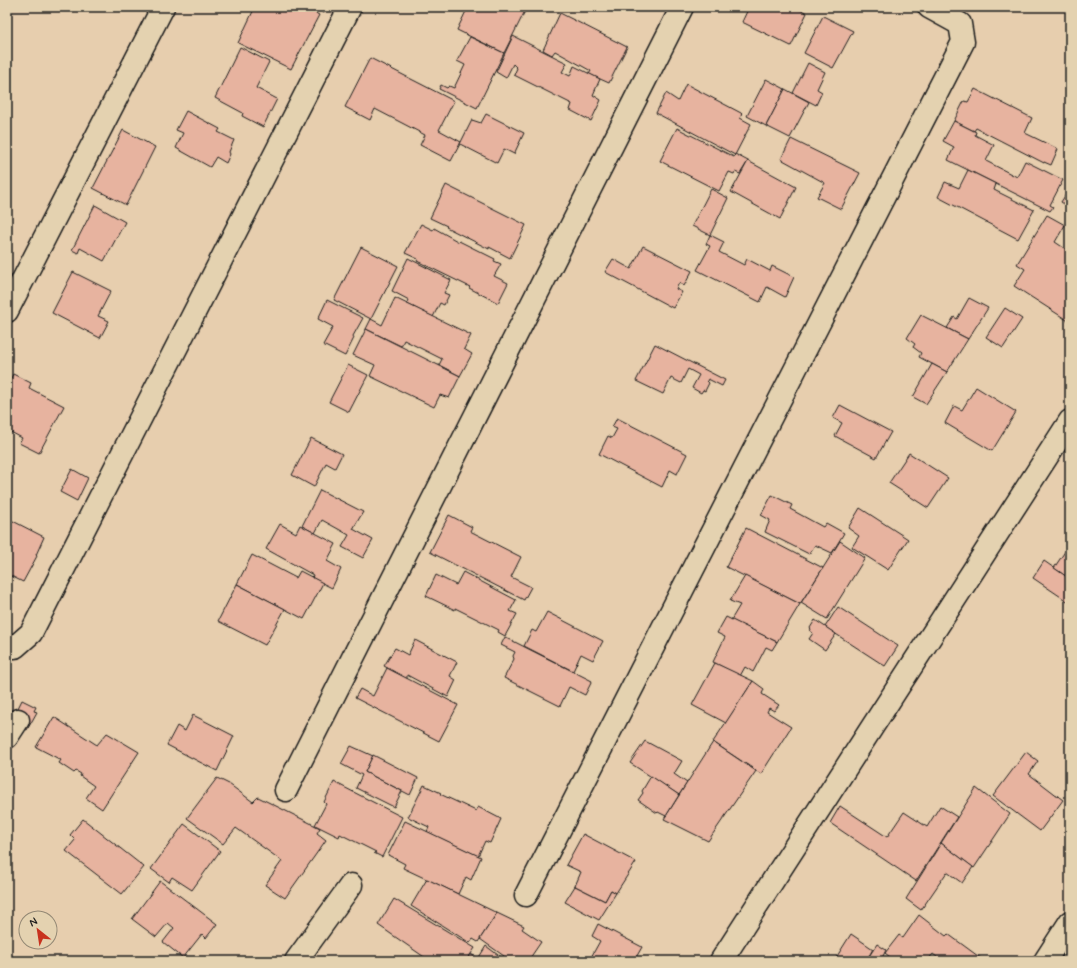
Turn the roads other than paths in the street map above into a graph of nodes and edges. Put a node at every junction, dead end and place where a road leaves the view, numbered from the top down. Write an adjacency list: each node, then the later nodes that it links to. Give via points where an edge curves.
1 (163, 7): 5 (street)
2 (350, 7): 7 (street, via 31,633 15,647)
3 (682, 7): 8 (street)
4 (930, 7): 10 (street, via 960,24 964,42)
5 (7, 311)
6 (1070, 421): 13 (street)
7 (7, 647)
8 (286, 790)
9 (351, 885): 12 (street)
10 (526, 894)
11 (1070, 922): 14 (street)
12 (296, 961)
13 (721, 961)
14 (1045, 961)

